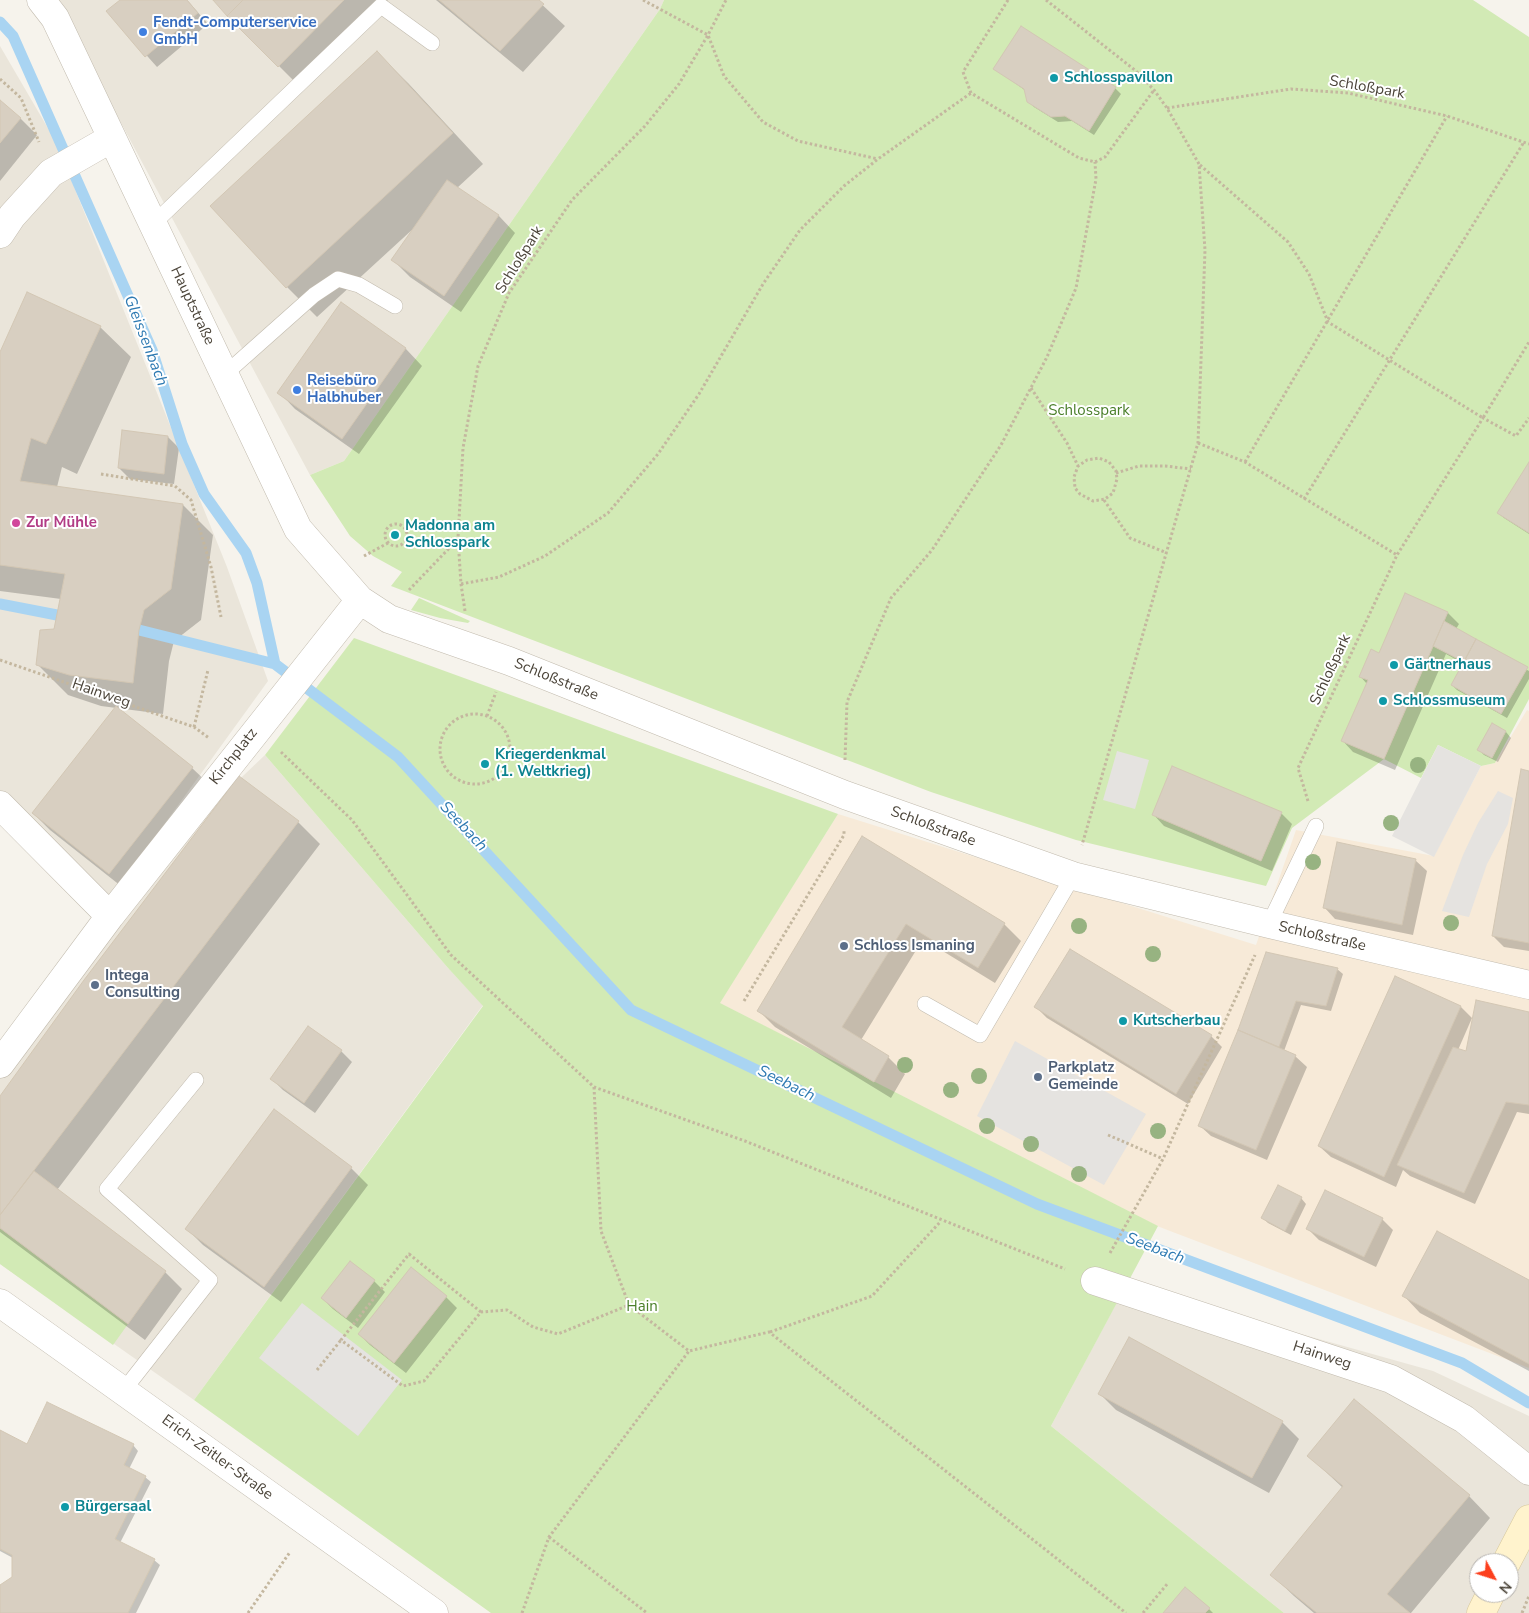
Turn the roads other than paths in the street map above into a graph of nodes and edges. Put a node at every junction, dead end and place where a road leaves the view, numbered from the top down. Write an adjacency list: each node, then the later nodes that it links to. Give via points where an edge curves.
1 (41, 0): 3 (street, Hauptstraße, via 55,18)
2 (432, 43): 4 (lane, via 381,6)
3 (101, 144): 4 (street, Hauptstraße); 5 (street, via 57,169 12,216)
4 (153, 224): 7 (street, Hauptstraße)
5 (0, 234)
6 (395, 306): 7 (lane, via 359,285 338,279 314,295)
7 (224, 375): 8 (street, Hauptstraße, via 298,529)
8 (360, 600): 11 (street, Schloßstraße, via 389,619 509,661 845,795); 12 (street, Kirchplatz)
9 (0, 805): 12 (street)
10 (1316, 826): 13 (lane)
11 (1073, 876): 13 (street, Schloßstraße); 15 (lane, via 980,1035)
12 (110, 916): 16 (street, Kirchplatz)
13 (1269, 924): 14 (street, Schloßstraße)
14 (1529, 985)
15 (925, 1004)
16 (0, 1064)
17 (196, 1080): 20 (lane, via 107,1189 210,1280)
18 (1095, 1281): 21 (street, Hainweg, via 1391,1379 1464,1419)
19 (0, 1303): 20 (street, Erich-Zeitler-Straße)
20 (124, 1390): 24 (street, Erich-Zeitler-Straße)
21 (1529, 1471)
22 (1529, 1519): 23 (main road)
23 (1511, 1553)
24 (434, 1613)

